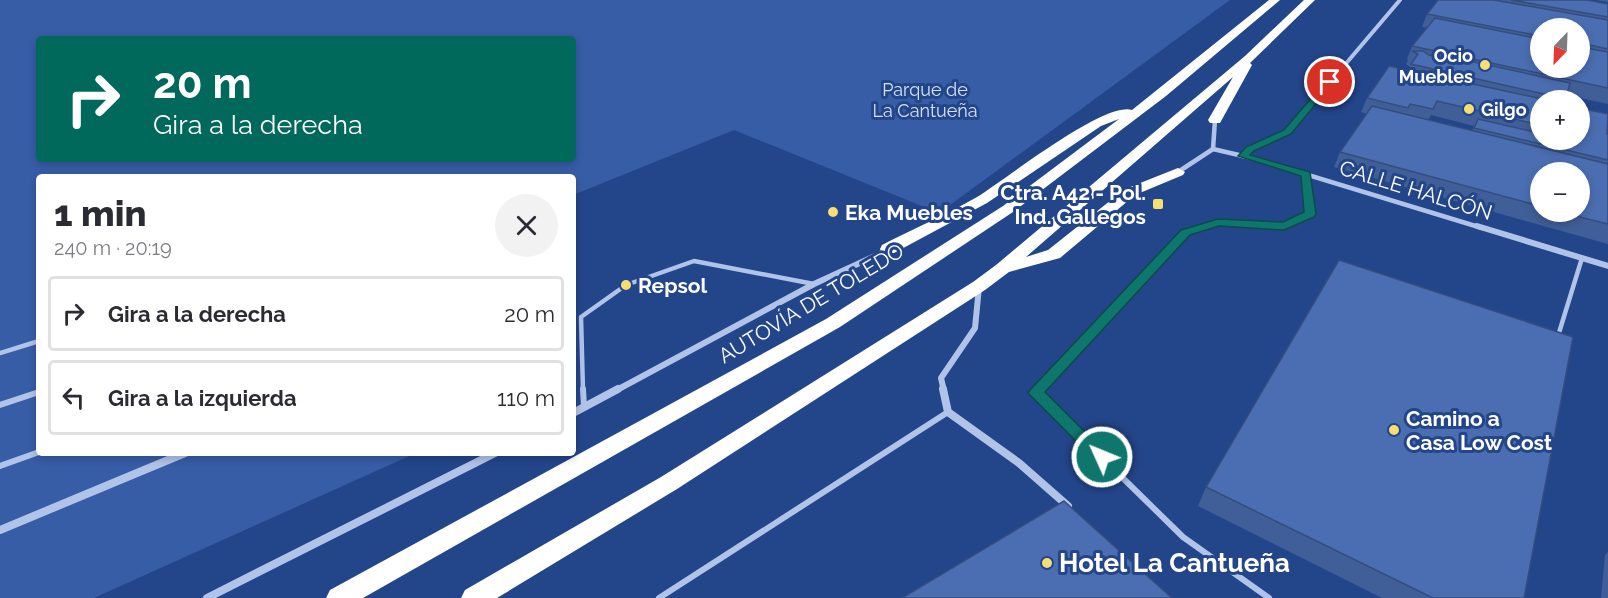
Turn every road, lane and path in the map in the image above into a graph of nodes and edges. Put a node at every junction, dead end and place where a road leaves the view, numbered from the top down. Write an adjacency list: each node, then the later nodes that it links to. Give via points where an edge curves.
1 (1275, 0): 5 (highway, AUTOVÍA DE TOLEDO)
2 (1310, 0): 4 (highway)
3 (1400, 0): 8 (street, via 1287,132)
4 (1249, 58): 6 (highway); 14 (highway)
5 (1146, 105): 11 (highway, via 1096,123 982,200); 32 (highway, AUTOVÍA DE TOLEDO, via 1008,209 833,323)
6 (1215, 120): 7 (street)
7 (1213, 149): 8 (street, CALLE HALCÓN); 9 (street)
8 (1243, 156): 10 (street, CALLE HALCÓN)
9 (1178, 172): 14 (highway, via 1130,192 1054,254)
10 (1306, 174): 12 (street, CALLE HALCÓN); 35 (lane, via 1310,214 1284,226 1218,222 1186,232 1036,393 1183,537)
11 (888, 249): 15 (street)
12 (1582, 258): 13 (street, CALLE HALCÓN); 18 (lane)
13 (1608, 266)
14 (1002, 269): 16 (highway)
15 (814, 284): 22 (street); 22 (lane, via 694,261 626,285 581,316)
16 (979, 286): 24 (street, via 975,328 940,378); 33 (highway, via 669,483)
17 (36, 342): 19 (lane)
18 (1556, 345)
19 (0, 353)
20 (36, 393): 21 (lane)
21 (0, 405)
22 (584, 408): 23 (street)
23 (576, 412)
24 (948, 412): 29 (street, via 1019,463); 34 (lane)
25 (36, 453): 28 (lane)
26 (178, 456): 30 (street)
27 (489, 456): 31 (street)
28 (0, 466)
29 (1072, 510)
30 (0, 530)
31 (207, 598)
32 (339, 598)
33 (474, 598)
34 (659, 598)
35 (1269, 598)

